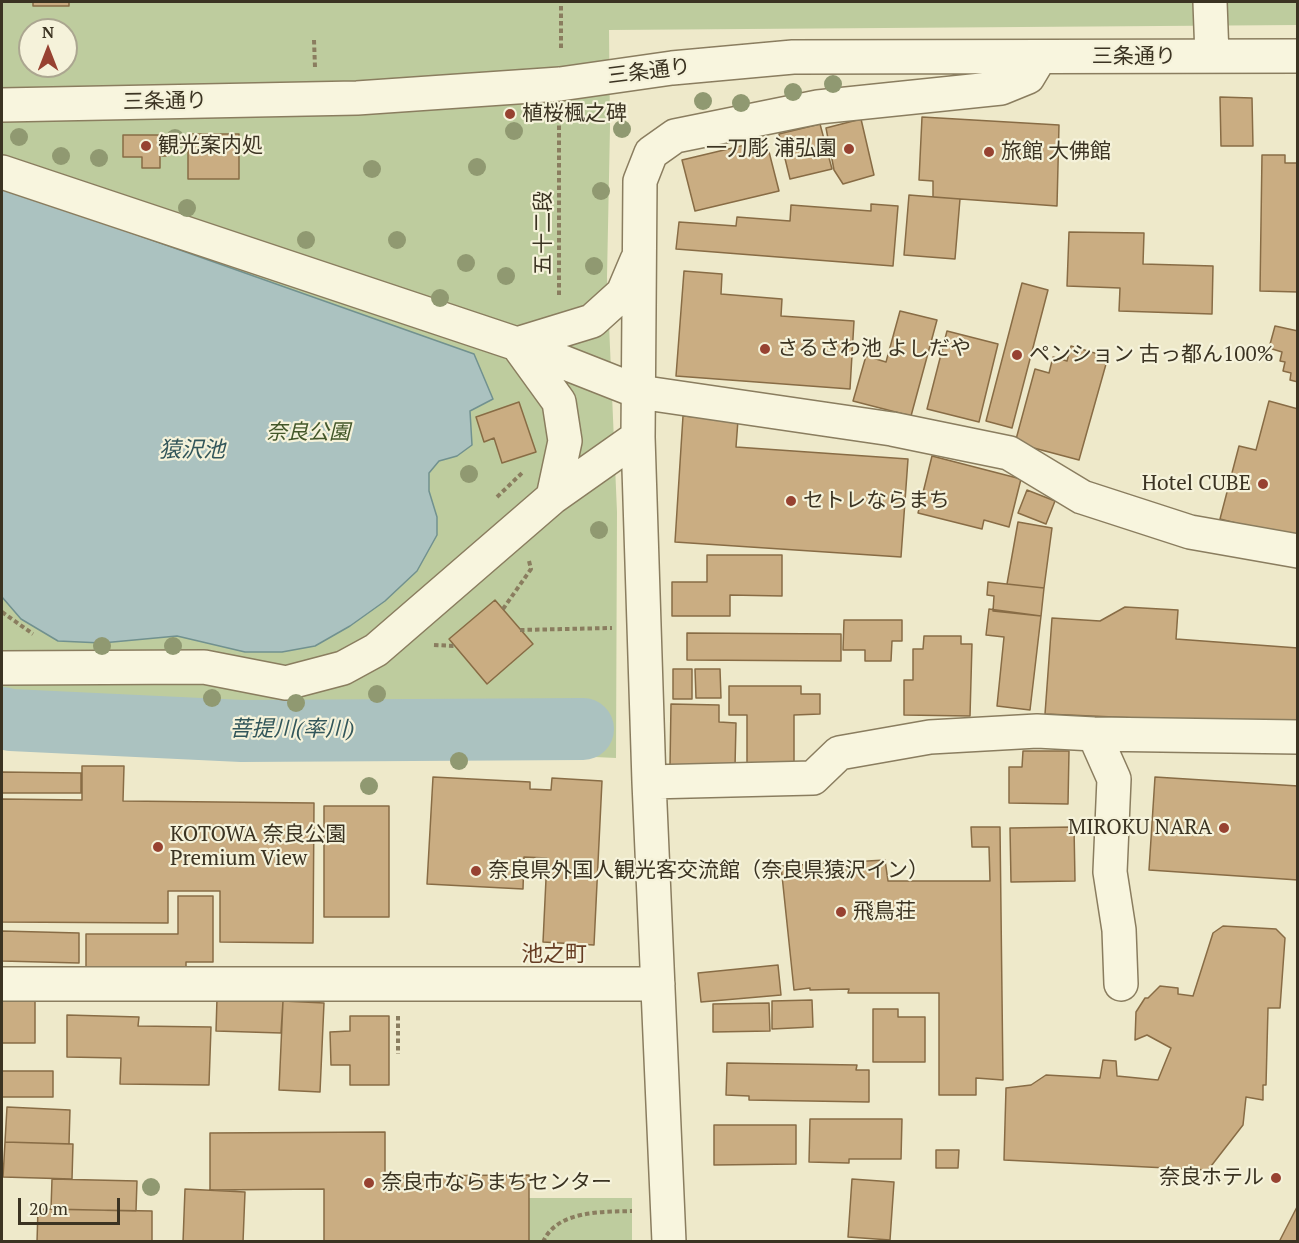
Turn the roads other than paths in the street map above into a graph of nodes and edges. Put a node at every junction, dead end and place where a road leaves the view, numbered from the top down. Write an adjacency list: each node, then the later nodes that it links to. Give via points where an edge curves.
1 (1210, 2): 2 (street)
2 (1212, 56): 3 (street, 三条通り); 4 (street, 三条通り)
3 (1298, 56)
4 (1040, 57): 5 (street, 三条通り, via 793,57 672,68 559,96); 7 (street, via 1028,77 1001,88 818,107 675,136 651,153 640,181)
5 (2, 105)
6 (2, 172): 8 (street)
7 (640, 253): 8 (street, via 623,293 592,321); 9 (street)
8 (517, 344): 9 (street); 11 (street, via 559,402 565,441)
9 (639, 392): 10 (street); 12 (street, via 892,429 1009,453 1082,497 1190,532)
10 (638, 437): 11 (street); 16 (street)
11 (553, 497): 13 (street, via 376,650 343,668 286,682 204,667)
12 (1298, 551)
13 (2, 668)
14 (1094, 734): 15 (street); 16 (street, via 1037,731 930,736 838,753 813,778); 19 (street, via 1114,779 1110,872 1119,930)
15 (1298, 737)
16 (649, 782): 18 (street)
17 (2, 984): 18 (street)
18 (658, 984): 20 (street)
19 (1121, 984)
20 (669, 1242)

